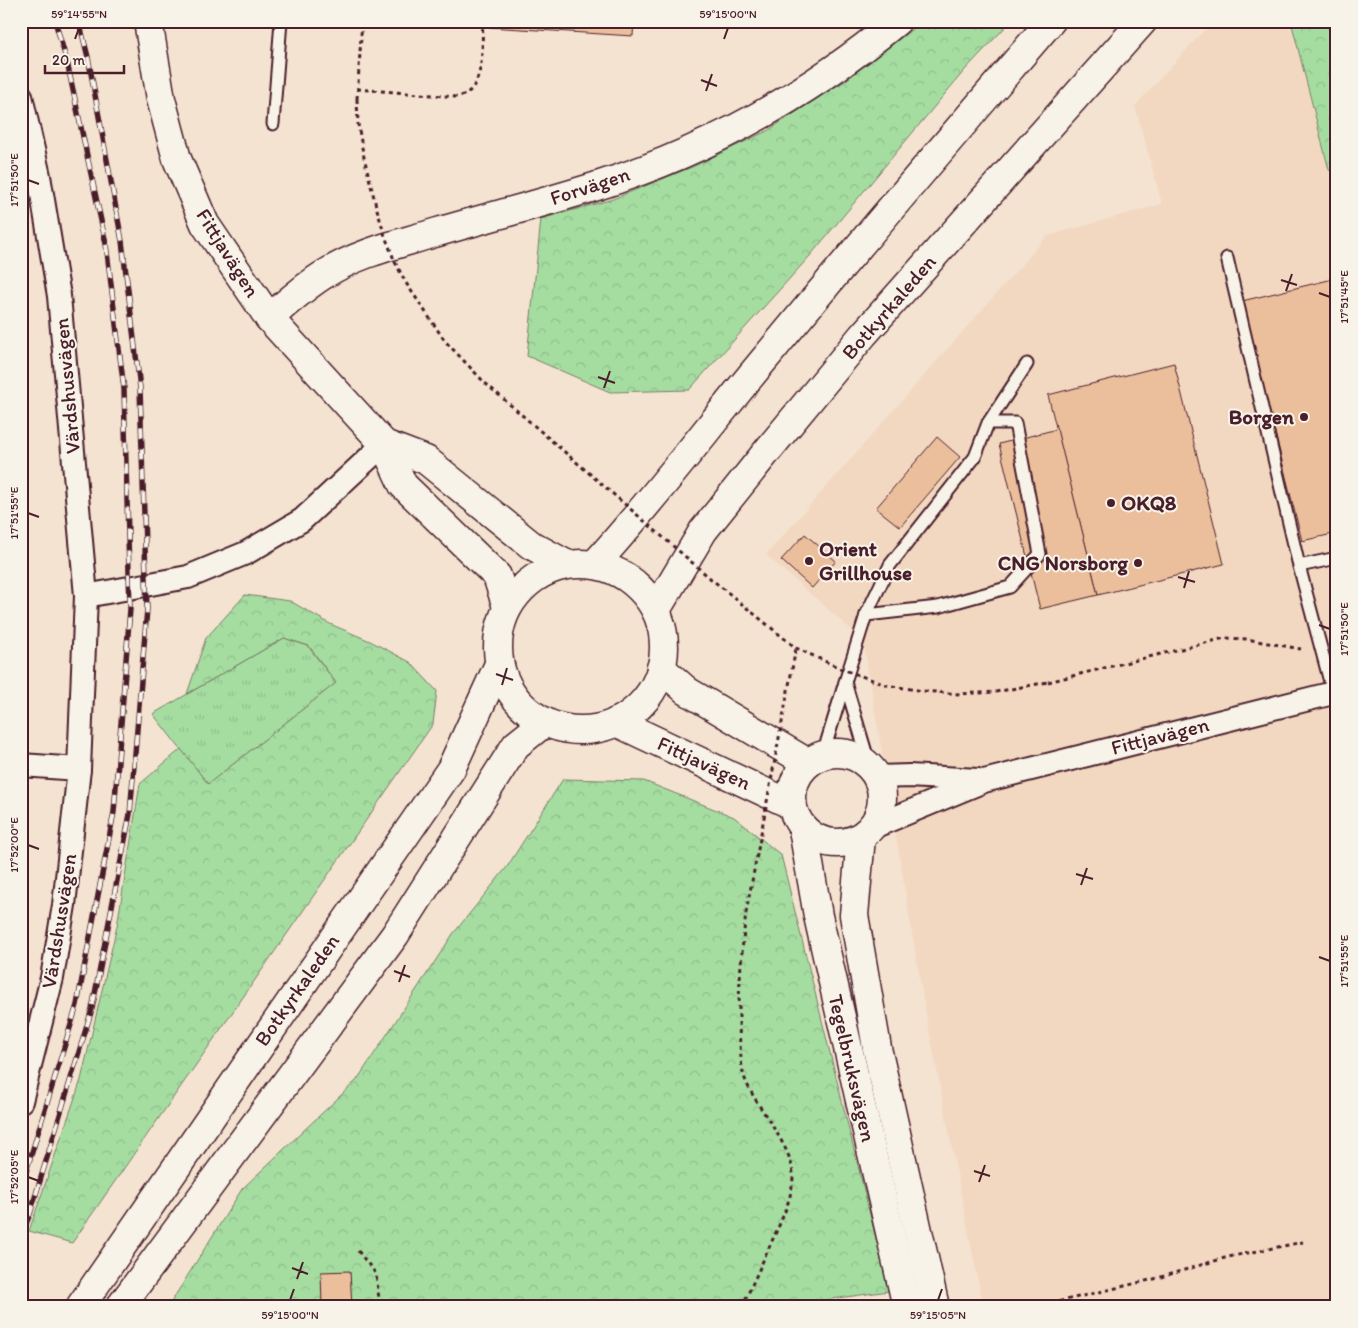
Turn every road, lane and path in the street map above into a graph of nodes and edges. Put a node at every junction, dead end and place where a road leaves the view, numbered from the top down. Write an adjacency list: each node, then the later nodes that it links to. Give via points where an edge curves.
1 (148, 21): 13 (main road, Fittjavägen, via 161,99 177,159 205,224)
2 (280, 21): 10 (lane)
3 (362, 21): 8 (path)
4 (483, 21): 8 (path, via 479,74 476,84 464,95)
5 (897, 21): 13 (main road, Forvägen, via 816,81 725,134 595,186 364,254 325,274)
6 (1051, 21): 19 (main road)
7 (1143, 21): 23 (main road, Botkyrkaleden, via 863,335 774,442 703,531)
8 (357, 89): 25 (path, bridge, via 363,153 385,236 406,283 445,341 485,383)
9 (21, 96): 11 (street, Värdshusvägen)
10 (274, 124)
11 (30, 178): 21 (street, Värdshusvägen, via 59,296)
12 (1227, 258): 20 (lane)
13 (269, 318): 16 (main road, Fittjavägen)
14 (1027, 364): 15 (lane)
15 (988, 423): 24 (lane, via 975,457 890,565); 24 (lane, via 1015,423 1040,554 1010,587 938,607)
16 (384, 444): 18 (main road, Fittjavägen, via 426,460 531,545); 21 (street, via 302,520 246,553 188,577); 22 (main road, Fittjavägen, via 403,485 497,576)
17 (1337, 558): 20 (lane)
18 (566, 564): 19 (main road, Botkyrkaleden); 22 (main road, Botkyrkaleden, via 545,572 525,587)
19 (595, 564): 23 (main road, Botkyrkaleden, via 615,570 639,586)
20 (1299, 566): 26 (lane)
21 (86, 596): 35 (street, Värdshusvägen)
22 (507, 607): 27 (main road, Botkyrkaleden, via 498,635)
23 (656, 610): 28 (main road, Botkyrkaleden, via 664,640)
24 (866, 615): 29 (lane)
25 (796, 648): 26 (path, bridge, via 842,670 886,685 960,694 995,692 1048,682 1225,638); 46 (path, bridge, via 746,913 739,985 744,1077 782,1142 793,1175 785,1212)
26 (1322, 653): 30 (lane)
27 (499, 664): 31 (main road, Botkyrkaleden, via 508,689); 43 (main road, Botkyrkaleden, via 451,769)
28 (661, 668): 32 (main road, Botkyrkaleden, via 640,706); 33 (main road, via 687,691)
29 (845, 682): 33 (lane); 36 (lane)
30 (1335, 692): 37 (street, Fittjavägen)
31 (545, 722): 32 (main road, Botkyrkaleden, via 573,730); 44 (main road, Botkyrkaleden, via 516,745 395,934)
32 (616, 722): 38 (main road, Fittjavägen)
33 (816, 758): 36 (main road, via 839,752 856,756); 38 (main road, via 796,779 792,795)
34 (21, 764): 35 (street)
35 (79, 769): 40 (street, Värdshusvägen, via 64,905 52,978)
36 (874, 772): 37 (street, Fittjavägen); 39 (main road, via 882,793 879,815)
37 (984, 781): 39 (street, Fittjavägen)
38 (798, 817): 39 (main road, via 816,839 831,844 846,843); 47 (main road, Tegelbruksvägen)
39 (866, 832): 48 (main road, Tegelbruksvägen, via 854,915 877,1048)
40 (21, 1101)
41 (1304, 1242): 49 (path, via 1228,1257 1154,1279)
42 (358, 1251): 45 (path, via 376,1274)
43 (80, 1307)
44 (120, 1307)
45 (380, 1307)
46 (742, 1307)
47 (907, 1307)
48 (935, 1307)
49 (1036, 1307)

